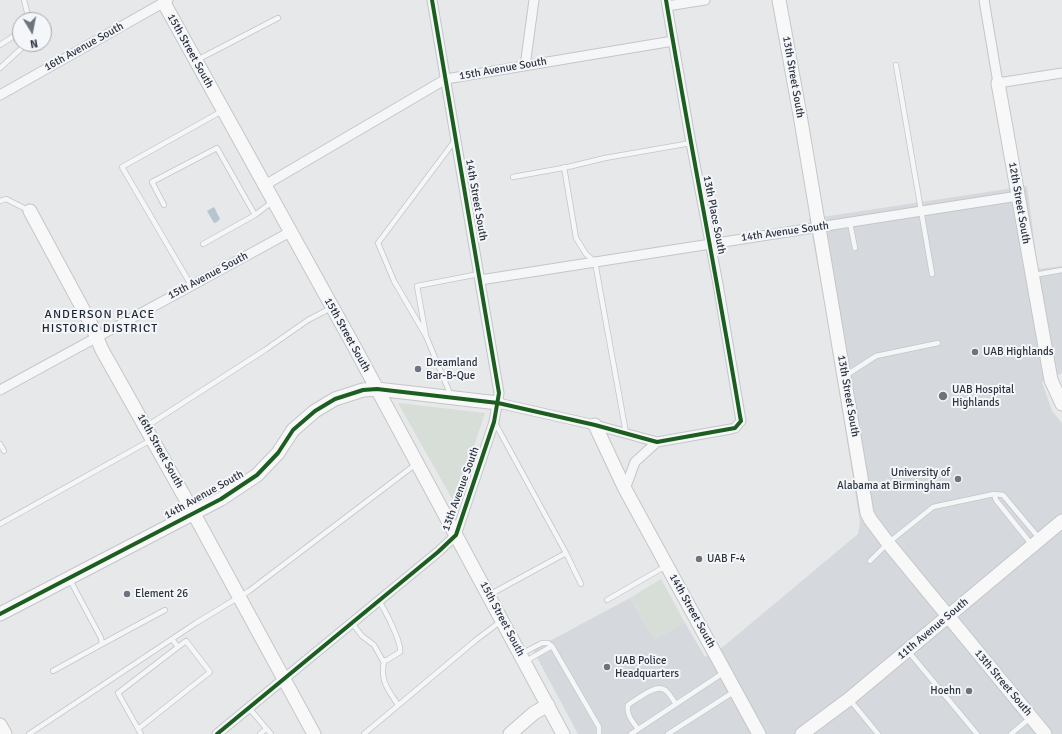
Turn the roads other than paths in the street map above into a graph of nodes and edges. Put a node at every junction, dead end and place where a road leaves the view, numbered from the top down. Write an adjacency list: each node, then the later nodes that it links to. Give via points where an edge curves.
1 (24, 0): 9 (lane)
2 (432, 0): 20 (street, 14th Street South)
3 (534, 0): 17 (street)
4 (705, 0): 8 (street)
5 (779, 0): 37 (street, 13th Street South)
6 (984, 0): 21 (street, 12th Street South)
7 (165, 1): 15 (street, 15th Street South); 22 (street, 16th Avenue South)
8 (666, 3): 12 (street, 13th Place South)
9 (26, 12)
10 (278, 18): 15 (lane)
11 (12, 37): 13 (lane)
12 (673, 41): 17 (street, 15th Avenue South); 25 (street, 13th Place South)
13 (0, 45)
14 (17, 52): 18 (lane)
15 (196, 60): 23 (street, 15th Street South)
16 (896, 65): 34 (lane)
17 (525, 66): 20 (street, 15th Avenue South)
18 (0, 68)
19 (1062, 73): 21 (street)
20 (446, 79): 24 (street, 14th Street South); 28 (street, 15th Avenue South)
21 (998, 83): 29 (street, 12th Street South)
22 (0, 94)
23 (224, 110): 28 (street, 15th Street South); 47 (lane, via 122,167)
24 (456, 139): 46 (street, 14th Street South); 50 (lane, via 378,243 394,281)
25 (691, 143): 26 (lane); 40 (street, 13th Place South)
26 (564, 167): 27 (lane); 42 (lane, via 576,238 586,254)
27 (513, 177)
28 (265, 185): 31 (street, 15th Street South)
29 (1018, 196): 34 (street, 14th Avenue South); 45 (street, 12th Street South)
30 (0, 201): 33 (lane, via 6,199)
31 (274, 202): 35 (lane); 38 (street, 15th Street South)
32 (164, 205): 35 (lane, via 152,182 217,148)
33 (30, 211): 49 (street, 16th Street South)
34 (922, 211): 36 (street, 14th Avenue South); 44 (lane)
35 (255, 215): 39 (lane)
36 (850, 223): 37 (street, 14th Avenue South); 41 (lane)
37 (819, 228): 40 (street, 14th Avenue South); 52 (street, 13th Street South)
38 (290, 232): 47 (street, 15th Avenue South); 48 (street, 15th Street South)
39 (203, 244)
40 (710, 244): 42 (street, 14th Avenue South); 63 (street, 13th Place South, via 741,421 731,430)
41 (856, 248)
42 (595, 262): 46 (street, 14th Avenue South); 61 (lane)
43 (1062, 270): 45 (lane)
44 (932, 274)
45 (1032, 276): 57 (street, 12th Street South, via 1051,380)
46 (480, 277): 50 (lane, via 417,286); 56 (street, 14th Street South, via 499,393)
47 (191, 285): 49 (street, 15th Avenue South)
48 (332, 307): 53 (street, 15th Street South); 60 (lane, via 308,320)
49 (96, 336): 54 (street, 15th Avenue South); 60 (street, 16th Street South)
50 (426, 336): 55 (lane)
51 (938, 343): 52 (lane, via 876,356)
52 (844, 377): 74 (street, 13th Street South, via 867,513)
53 (377, 389): 55 (street, 14th Avenue South); 66 (street, 15th Street South); 69 (street, 14th Avenue South, via 335,398 293,430 278,453 257,475)
54 (0, 390)
55 (452, 398): 56 (street, 14th Avenue South)
56 (498, 403): 58 (street, 13th Avenue South); 59 (street)
57 (1062, 404)
58 (494, 422): 72 (street, 13th Avenue South); 75 (lane)
59 (595, 425): 61 (street); 67 (street, 14th Street South)
60 (146, 427): 62 (street, 16th Street South)
61 (626, 433): 63 (street)
62 (153, 439): 69 (street, 16th Street South); 71 (lane)
63 (657, 442): 67 (street, via 635,462)
64 (0, 444): 65 (lane)
65 (4, 451)
66 (417, 463): 72 (street, 15th Street South); 81 (lane)
67 (625, 489): 77 (street, 14th Street South)
68 (994, 494): 73 (lane, via 996,500); 73 (lane, via 1003,495); 74 (lane, via 933,507)
69 (193, 512): 78 (street, 14th Avenue South); 81 (street, 16th Street South)
70 (1062, 521): 73 (street, 11th Avenue South)
71 (0, 524)
72 (456, 535): 80 (street, 15th Street South); 83 (street, 13th Avenue South)
73 (1036, 542): 86 (street, 11th Avenue South)
74 (888, 543): 76 (lane); 86 (street, 13th Street South)
75 (566, 553): 79 (lane); 80 (lane)
76 (870, 561)
77 (667, 566): 82 (lane); 97 (street, 14th Street South)
78 (70, 578): 85 (street, 14th Avenue South); 90 (lane)
79 (580, 584)
80 (489, 595): 87 (street, 15th Street South)
81 (239, 596): 89 (lane); 98 (street, 16th Street South)
82 (606, 600)
83 (380, 601): 88 (street, 13th Avenue South); 95 (lane, via 400,647 400,652)
84 (165, 610): 90 (lane)
85 (0, 614)
86 (948, 617): 93 (street, 11th Avenue South); 105 (street, 13th Street South)
87 (503, 620): 94 (street, 15th Street South); 103 (lane)
88 (352, 623): 95 (lane, via 362,636 374,645); 98 (street, 13th Avenue South)
89 (172, 639): 92 (lane); 111 (lane)
90 (102, 644): 96 (lane)
91 (552, 646): 94 (lane); 94 (lane, via 542,643); 119 (lane, via 598,727)
92 (178, 647): 109 (lane, via 118,693); 109 (lane, via 186,641 210,672)
93 (907, 650): 100 (street, 11th Avenue South); 125 (lane)
94 (523, 658): 101 (street, 15th Street South)
95 (384, 661): 103 (lane, via 384,682)
96 (53, 671)
97 (725, 672): 99 (street, 14th Street South); 102 (lane)
98 (283, 679): 104 (street, 13th Avenue South); 115 (street, 16th Street South)
99 (735, 691): 121 (lane); 122 (street, 14th Street South)
100 (849, 699): 123 (street, 11th Avenue South); 124 (lane)
101 (548, 704): 117 (street); 118 (street, 15th Street South)
102 (676, 704): 108 (lane); 108 (lane, via 663,689 655,688 628,705 629,716)
103 (398, 705): 116 (lane)
104 (248, 708): 107 (lane); 112 (street, 13th Avenue South)
105 (1031, 717): 126 (lane); 127 (street, 13th Street South)
106 (0, 725): 110 (street)
107 (266, 728): 113 (lane); 114 (lane)
108 (638, 729): 120 (lane)
109 (139, 732)
110 (5, 734)
111 (29, 734)
112 (217, 734)
113 (260, 734)
114 (271, 734)
115 (314, 734)
116 (364, 734)
117 (510, 734)
118 (563, 734)
119 (599, 734)
120 (631, 734)
121 (668, 734)
122 (759, 734)
123 (802, 734)
124 (878, 734)
125 (977, 734)
126 (1011, 734)
127 (1045, 734)

